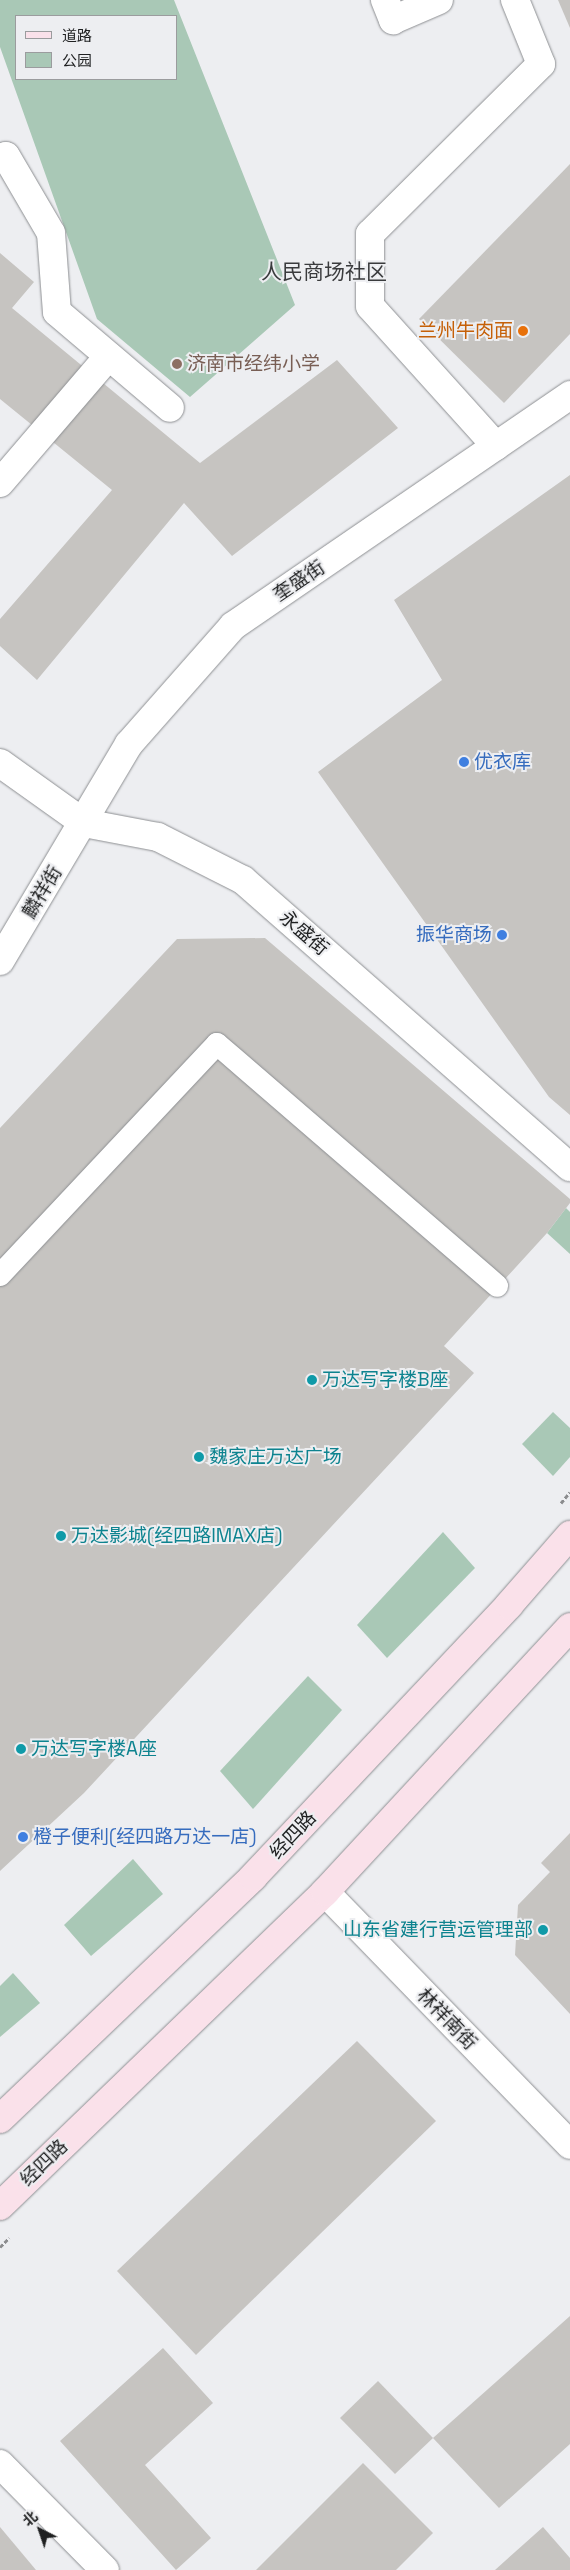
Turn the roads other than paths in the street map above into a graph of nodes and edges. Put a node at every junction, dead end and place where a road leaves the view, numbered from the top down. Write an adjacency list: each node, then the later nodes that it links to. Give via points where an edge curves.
1 (385, 0): 2 (street, via 394,20)
2 (439, 0)
3 (515, 0): 8 (street, via 541,64 370,234 370,306)
4 (0, 158): 5 (street, via 6,156 51,232 58,312)
5 (109, 356): 7 (street); 9 (street)
6 (570, 395): 8 (street, 奎盛街)
7 (170, 408)
8 (496, 446): 11 (street, 奎盛街, via 233,626 129,744)
9 (0, 483)
10 (0, 763): 11 (street, 永盛街)
11 (84, 822): 12 (street, 麟祥街); 13 (street, 永盛街, via 158,837 243,880)
12 (0, 961)
13 (570, 1167)
14 (0, 1275): 15 (street, via 217,1044)
15 (497, 1286)
16 (570, 1535): 19 (main road, 经四路, via 509,1605 253,1878)
17 (570, 1627): 18 (main road, 经四路)
18 (325, 1892): 20 (street, 林祥南街); 21 (main road, 经四路)
19 (0, 2119)
20 (570, 2145)
21 (0, 2206)
22 (0, 2464): 23 (street)
23 (105, 2570)

